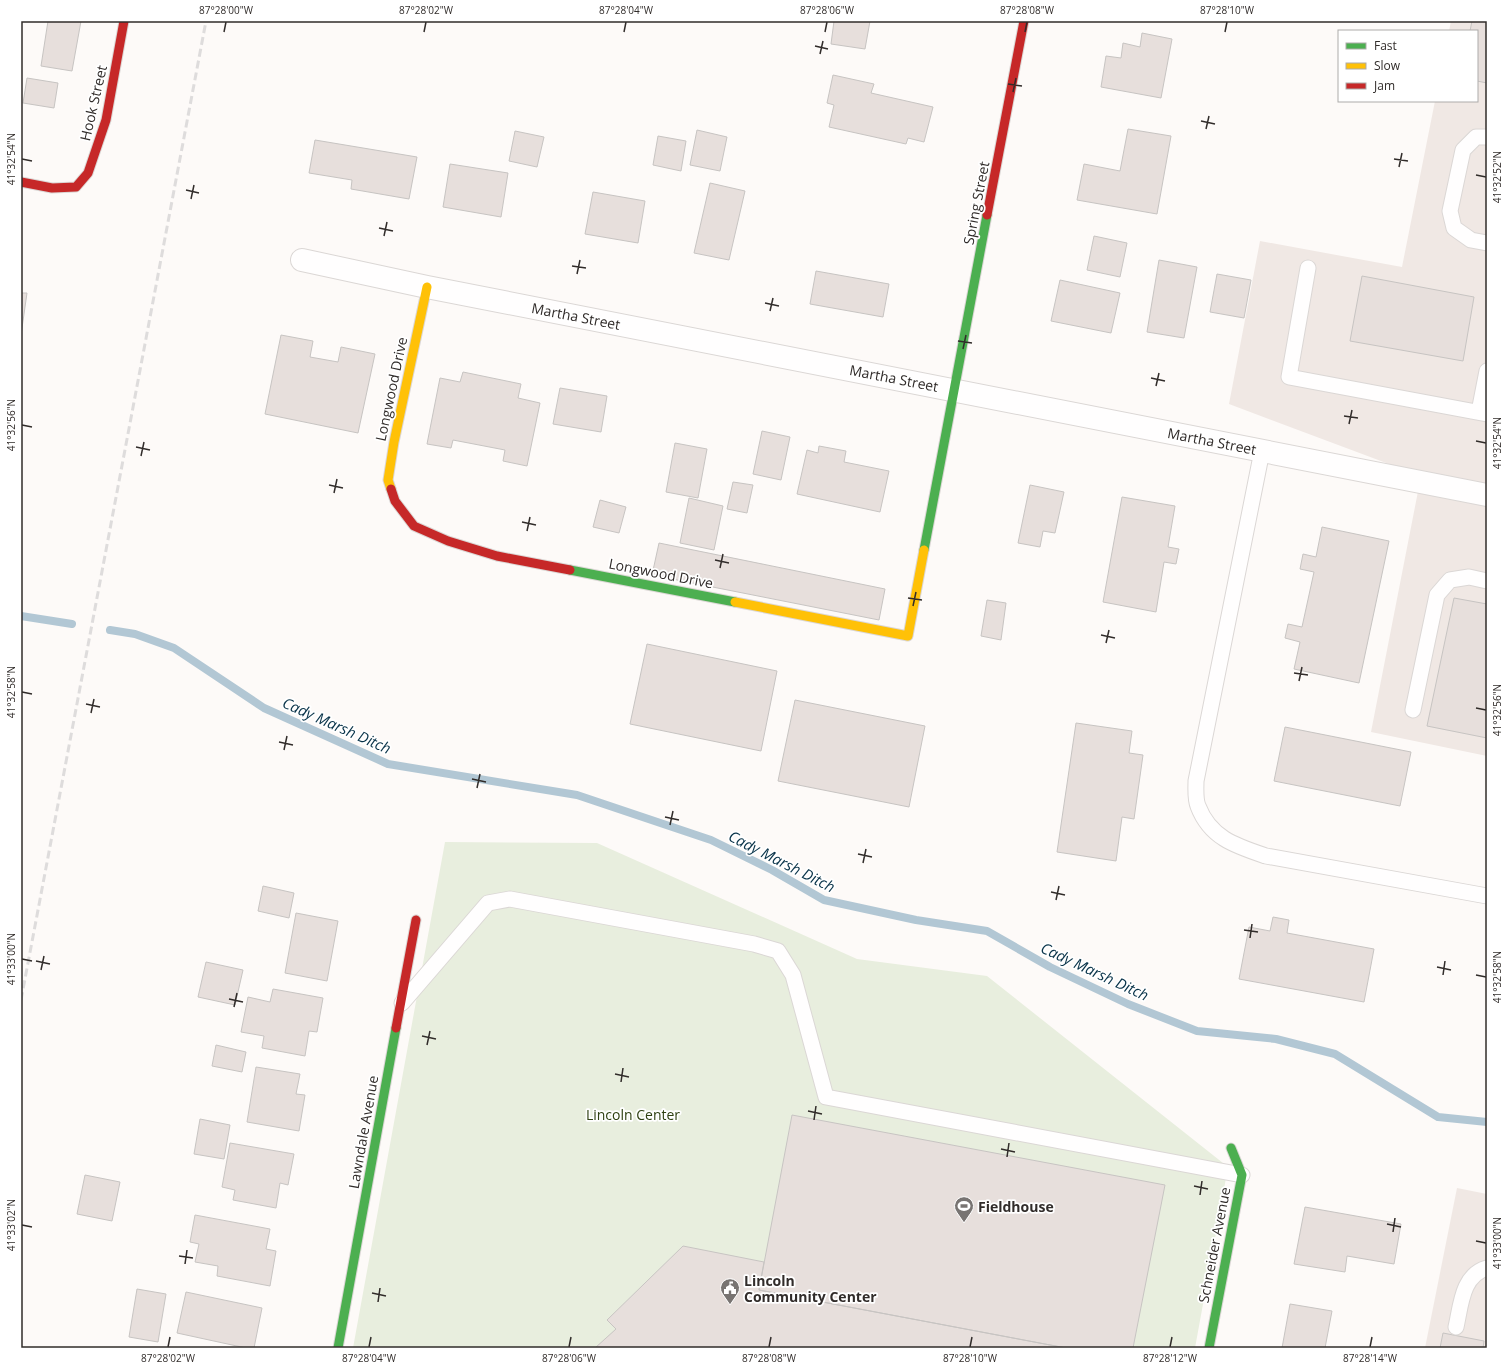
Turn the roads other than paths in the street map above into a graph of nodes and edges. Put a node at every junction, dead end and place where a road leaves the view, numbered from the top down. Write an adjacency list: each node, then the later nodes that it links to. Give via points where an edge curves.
1 (124, 21): 4 (street, Hook Street, via 106,120 88,173 76,187 52,188)
2 (1024, 21): 10 (street, Spring Street)
3 (1487, 136): 5 (lane, via 1476,137 1463,150 1450,212 1454,228 1471,240)
4 (21, 182)
5 (1487, 243)
6 (302, 260): 8 (street, Martha Street)
7 (1308, 268): 11 (lane, via 1289,377)
8 (427, 287): 10 (street, Martha Street); 10 (street, Longwood Drive, via 388,480 395,501 414,526 448,541 497,556 908,636)
9 (1487, 371): 11 (lane)
10 (955, 390): 12 (street, Martha Street)
11 (1483, 413)
12 (1262, 451): 13 (street, Martha Street); 16 (lane, via 1196,781 1198,805 1209,828 1233,845 1266,856)
13 (1487, 495)
14 (1487, 581): 15 (lane, via 1469,577 1450,580 1437,595)
15 (1413, 710)
16 (1487, 896)
17 (416, 920): 18 (street, Lawndale Avenue)
18 (401, 1004): 20 (lane, via 488,903 510,899 754,944 778,951 793,974 826,1097); 23 (street, Lawndale Avenue)
19 (1231, 1148): 20 (street, Schneider Avenue)
20 (1242, 1175): 24 (street, Schneider Avenue)
21 (1487, 1268): 22 (lane, via 1479,1270 1468,1280)
22 (1456, 1327)
23 (338, 1348)
24 (1209, 1348)

